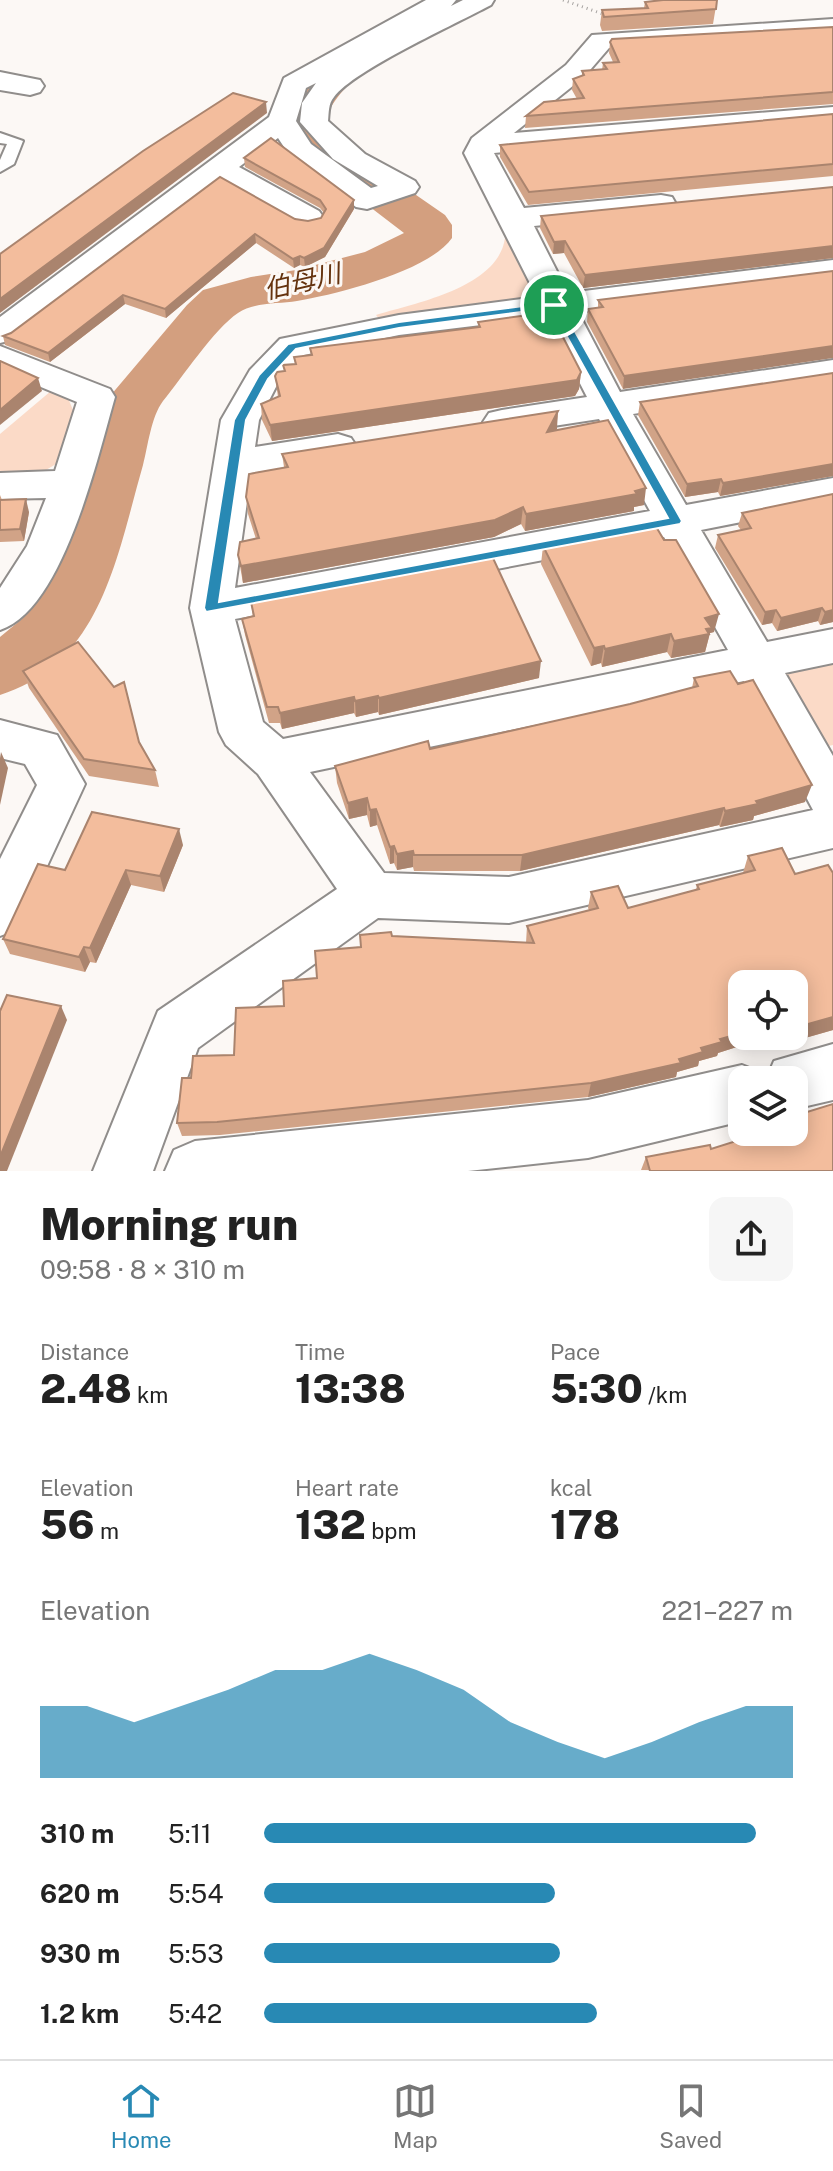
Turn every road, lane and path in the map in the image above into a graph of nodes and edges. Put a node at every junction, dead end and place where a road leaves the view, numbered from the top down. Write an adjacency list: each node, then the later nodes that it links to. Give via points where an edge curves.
1 (444, 0): 7 (street, via 294,84)
2 (482, 0): 7 (street, via 371,58 326,88 316,103 314,122 327,140 345,156 404,187 367,200 300,150)
3 (829, 33): 9 (street, via 601,41 590,70)
4 (0, 81): 5 (street)
5 (30, 86)
6 (833, 115): 9 (street)
7 (282, 121): 11 (street)
8 (0, 138): 10 (lane, via 15,141 9,161)
9 (482, 144): 14 (street, via 479,153)
10 (0, 167)
11 (220, 169): 13 (street); 17 (street)
12 (690, 201): 14 (street)
13 (308, 218)
14 (516, 218): 16 (street)
15 (833, 270): 16 (street)
16 (554, 305): 20 (street); 23 (street, via 399,325 292,347 263,378 240,420)
17 (0, 333)
18 (0, 357): 24 (street, via 97,397)
19 (833, 371): 20 (street)
20 (610, 406): 21 (street); 27 (street)
21 (469, 427)
22 (374, 441): 23 (street)
23 (233, 463): 29 (street)
24 (68, 484): 25 (street); 28 (street, via 40,559)
25 (0, 486)
26 (833, 491): 27 (street)
27 (676, 521): 29 (street); 31 (street)
28 (6, 606)
29 (211, 608): 33 (street, via 242,732)
30 (833, 646): 31 (street)
31 (759, 662): 33 (street); 34 (street)
32 (0, 739): 37 (street, via 40,748 61,784)
33 (275, 760): 36 (street)
34 (833, 801)
35 (833, 827): 36 (street, via 509,900)
36 (370, 895): 41 (street, via 177,1030)
37 (0, 913)
38 (833, 1072): 39 (street)
39 (808, 1078)
40 (728, 1096): 42 (street, via 588,1129)
41 (123, 1171)
42 (195, 1171)

